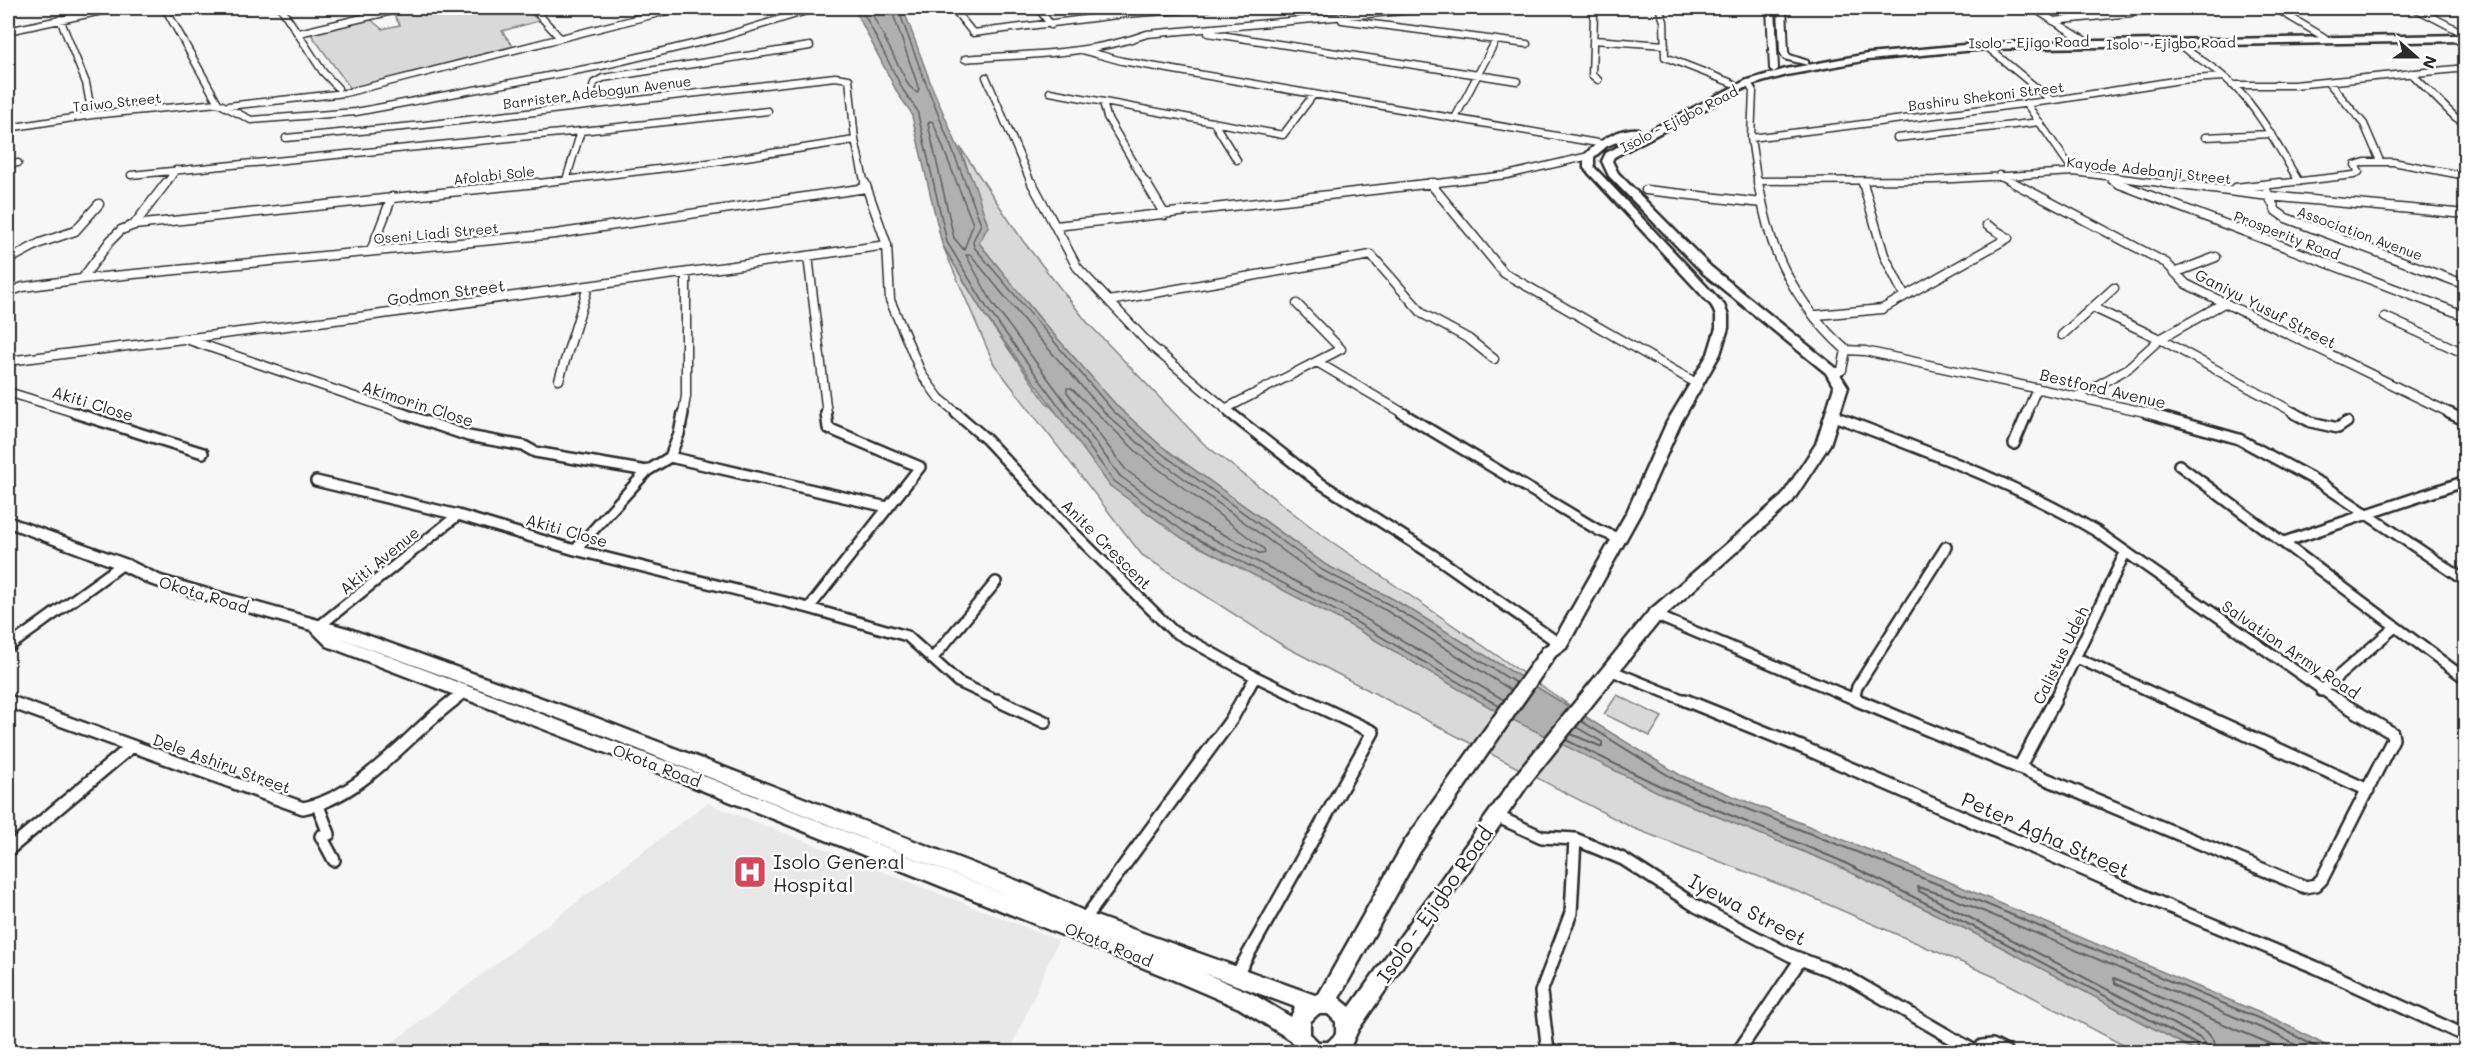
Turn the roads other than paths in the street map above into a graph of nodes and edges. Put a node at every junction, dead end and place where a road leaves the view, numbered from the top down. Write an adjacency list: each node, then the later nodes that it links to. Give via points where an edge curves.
1 (116, 8): 26 (street)
2 (165, 8): 68 (street)
3 (281, 8): 32 (street)
4 (405, 8): 32 (street)
5 (544, 8): 19 (street)
6 (679, 8): 35 (street)
7 (816, 8): 71 (street, via 621,62 356,112 244,120)
8 (953, 8): 29 (street, via 973,33)
9 (1038, 8): 29 (street)
10 (1207, 8): 20 (street)
11 (1322, 8): 25 (street)
12 (1436, 8): 21 (street)
13 (1659, 8): 42 (street)
14 (1771, 8): 50 (main road)
15 (1782, 8): 48 (main road, via 1784,52 1787,57)
16 (2032, 8): 27 (street)
17 (2275, 8): 34 (street)
18 (2415, 8): 33 (street)
19 (534, 9): 35 (street)
20 (1123, 10): 29 (street)
21 (1372, 13): 24 (street); 28 (street)
22 (2131, 13): 27 (street)
23 (1594, 15): 38 (street)
24 (1338, 16): 25 (street); 28 (street, via 1341,20)
25 (1323, 17): 31 (street)
26 (60, 20): 30 (street); 73 (street, via 87,83)
27 (2053, 21): 39 (street)
28 (1376, 23): 37 (street)
29 (1050, 25)
30 (8, 31)
31 (1195, 31): 46 (street, via 1147,34 1120,44); 53 (street)
32 (299, 33): 63 (street)
33 (2465, 35): 34 (main road, Isolo - Ejigo Road); 36 (main road, Isolo - Ejigbo Road)
34 (2324, 36): 39 (main road, Isolo - Ejigo Road)
35 (560, 38): 71 (street, via 345,93)
36 (2454, 38): 40 (main road, Isolo - Ejigbo Road); 43 (street)
37 (1496, 40): 41 (street); 53 (street)
38 (1593, 40): 42 (street); 57 (street, via 1592,75)
39 (2084, 40): 48 (main road, Isolo - Ejigo Road, via 1942,44)
40 (2176, 43): 45 (main road, Isolo - Ejigbo Road); 55 (street)
41 (1527, 44)
42 (1665, 45): 59 (street, via 1665,57 1670,60)
43 (2466, 45)
44 (810, 46): 70 (street, via 603,78 594,83)
45 (1986, 46): 60 (main road, Isolo - Ejigbo Road, via 1868,57); 66 (street)
46 (1082, 50): 47 (street); 65 (street, via 1115,60)
47 (965, 59)
48 (1805, 63): 50 (main road, Isolo - Ejigo Road)
49 (2466, 68): 51 (street)
50 (1774, 69): 59 (main road, Isolo - Ejigbo Road)
51 (2455, 69): 52 (street); 54 (street)
52 (2411, 73): 61 (street); 77 (street)
53 (1476, 75): 58 (street); 74 (street)
54 (2466, 75)
55 (2223, 76): 62 (street); 66 (street, Bashiru Shekoni Street)
56 (986, 77): 114 (street, via 1040,202)
57 (1598, 80)
58 (1517, 81)
59 (1732, 83): 86 (main road, Isolo - Ejigbo Road)
60 (1749, 83): 83 (street, via 1754,91); 128 (main road, Isolo - Ejigbo Road, via 1617,150 1607,161 1613,174 1643,208)
61 (2329, 83): 62 (street); 89 (street, via 2364,124)
62 (2232, 85): 80 (street)
63 (338, 88)
64 (1050, 92): 67 (street)
65 (1314, 94): 74 (street); 76 (street, via 1283,135)
66 (2051, 100): 69 (street, Bashiru Shekoni Street)
67 (1103, 102): 76 (street); 112 (street, via 1107,117)
68 (218, 103): 71 (street, Taiwo Street); 73 (street, Taiwo Street)
69 (2025, 103): 75 (street); 83 (street, Bashiru Shekoni Street)
70 (589, 104): 82 (street, Barrister Adebogun Avenue); 85 (street, Barrister Adebogun Avenue, via 845,77 851,82)
71 (228, 106)
72 (768, 111): 79 (street)
73 (92, 115): 78 (street, Taiwo Street)
74 (1455, 118): 86 (street)
75 (2040, 122): 84 (street); 93 (street)
76 (1214, 123): 88 (street)
77 (2466, 124)
78 (8, 128)
79 (581, 131): 92 (street); 98 (street)
80 (2271, 134): 81 (street); 101 (street)
81 (2205, 137)
82 (285, 138)
83 (1751, 138): 99 (street)
84 (1897, 138)
85 (855, 140): 98 (street, Afolabi Sole); 104 (street, Anite Crescent)
86 (1603, 144): 87 (main road, Isolo - Ejigbo Road)
87 (1589, 156): 102 (street, via 1507,176); 130 (main road, via 1593,173)
88 (1237, 160)
89 (2380, 161): 97 (street); 101 (street, via 2355,165 2359,172 2354,175)
90 (18, 163): 91 (street)
91 (8, 164)
92 (176, 170): 94 (street); 113 (street)
93 (2074, 172): 95 (street, Kayode Adebanji Street); 96 (street, Kayode Adebanji Street)
94 (131, 175)
95 (1999, 175): 100 (street, Kayode Adebanji Street); 121 (street, Ganiyu Yusuf Street, via 2166,263)
96 (2101, 176): 105 (street, Kayode Adebanji Street); 136 (street, Prosperity Road)
97 (2466, 176)
98 (566, 180): 108 (street, Afolabi Sole)
99 (1757, 181): 100 (street, Kayode Adebanji Street); 109 (street)
100 (1862, 181): 129 (street, via 1884,255)
101 (2299, 182): 103 (street)
102 (1430, 183): 112 (street); 148 (street, via 1504,273)
103 (2262, 185): 105 (street); 107 (street, Association Avenue)
104 (866, 188): 116 (street, Anite Crescent); 117 (street, Oseni Liadi Street, via 555,234)
105 (2218, 189): 107 (street, Kayode Adebanji Street)
106 (1646, 190): 109 (street)
107 (2269, 196): 111 (street, Kayode Adebanji Street); 124 (street, Association Avenue, via 2276,211 2286,218)
108 (392, 197): 113 (street, Afolabi Sole); 117 (street)
109 (1762, 202): 135 (street, via 1782,266 1792,286)
110 (99, 204): 120 (street, via 75,231)
111 (2466, 214)
112 (1165, 215): 114 (street)
113 (134, 225): 123 (street, via 121,230 110,241)
114 (1056, 225): 131 (street, via 1077,267)
115 (1987, 225): 129 (street, via 2008,238)
116 (888, 245): 118 (street, Godmon Street); 183 (street, Anite Crescent, via 890,300 922,375 939,398 986,439 1173,632)
117 (371, 251): 123 (street, Oseni Liadi Street)
118 (808, 256): 122 (street, Godmon Street); 163 (street, via 828,428 920,467)
119 (2216, 256): 121 (street)
120 (8, 260)
121 (2176, 272): 132 (street, Ganiyu Yusuf Street, via 2186,284)
122 (686, 273): 125 (street, Godmon Street); 158 (street, via 686,396 680,434)
123 (82, 279): 127 (street, Oseni Liadi Street)
124 (2466, 285)
125 (588, 287): 139 (street, Godmon Street); 147 (street)
126 (2114, 288): 134 (street)
127 (8, 292)
128 (1735, 293): 130 (main road); 146 (main road, Isolo - Ejigbo Road)
129 (1904, 295): 135 (street, via 1872,312)
130 (1711, 296): 148 (main road, via 1722,316 1722,328 1714,354)
131 (1109, 301): 143 (street, via 1371,255 1423,314 1469,339); 152 (street, via 1150,345)
132 (2224, 303): 140 (street); 154 (street, Ganiyu Yusuf Street)
133 (1297, 304): 145 (street, via 1341,349)
134 (2094, 308): 138 (street); 140 (street)
135 (1816, 315): 141 (street)
136 (2466, 316)
137 (2385, 317): 142 (street)
138 (2062, 335)
139 (186, 339): 144 (street, Godmon Street); 160 (street, Akimorin Close, via 468,436)
140 (2160, 339): 151 (street, via 2127,369); 155 (street, via 2311,422 2338,428)
141 (1846, 350): 146 (street, via 1842,370); 149 (street, Bestford Avenue)
142 (2466, 354)
143 (1494, 359)
144 (8, 361)
145 (1317, 362): 152 (street); 167 (street, via 1598,530)
146 (1834, 374): 153 (main road, via 1841,387)
147 (559, 380)
148 (1696, 383): 167 (main road)
149 (2037, 388): 151 (street, Bestford Avenue); 156 (street)
150 (8, 392): 157 (street, Akiti Close)
151 (2076, 397): 164 (street, Bestford Avenue, via 2175,419 2239,439 2322,484)
152 (1225, 410): 180 (street, via 1317,481 1433,555)
153 (1834, 416): 171 (street, Salvation Army Road, via 2020,489 2060,508); 176 (main road, via 1812,465 1787,499)
154 (2466, 421)
155 (2347, 422)
156 (2014, 444)
157 (203, 453)
158 (670, 458): 160 (street); 163 (street)
159 (2179, 465): 168 (street)
160 (647, 471): 170 (street)
161 (316, 481): 165 (street, Akiti Close)
162 (2465, 482): 164 (street)
163 (887, 507): 175 (street)
164 (2364, 513): 168 (street); 173 (street, Bestford Avenue)
165 (458, 515): 170 (street, Akiti Close); 177 (street, Akiti Avenue)
166 (8, 522): 172 (main road, Okota Road)
167 (1618, 538): 180 (main road)
168 (2284, 542): 178 (street)
169 (1946, 547): 188 (street, via 1857,687)
170 (575, 550): 175 (street, Akiti Close)
171 (2125, 553): 181 (street, Calistus Udeh); 187 (street, Salvation Army Road)
172 (123, 564): 177 (main road, Okota Road, via 156,580); 179 (street)
173 (2466, 581)
174 (996, 582): 182 (street)
175 (809, 608): 182 (street, Akiti Close, via 907,636)
176 (1655, 615): 184 (main road); 188 (street, Salvation Army Road)
177 (318, 627): 186 (main road, Okota Road, via 333,642); 199 (main road, via 588,722 1021,891)
178 (2395, 627): 185 (street); 187 (street)
179 (8, 647)
180 (1554, 648): 202 (main road, via 1412,847)
181 (2077, 658): 192 (street, Calistus Udeh); 193 (street)
182 (932, 659): 190 (street, Akiti Close, via 958,682)
183 (1252, 675): 199 (street, via 1254,683 1231,720); 201 (street, Anite Crescent, via 1372,732)
184 (1606, 675): 195 (main road, Isolo - Ejigbo Road); 204 (street, Peter Agha Street, via 1804,748 2315,967)
185 (2466, 679)
186 (466, 691): 194 (street, via 418,728 356,785); 205 (main road, Okota Road, via 1166,967 1246,1001)
187 (2321, 691): 193 (street, Salvation Army Road, via 2392,733 2393,739)
188 (1854, 699): 192 (street, Salvation Army Road)
189 (8, 701): 191 (street, Dele Ashiru Street)
190 (1045, 722)
191 (132, 746): 194 (street, Dele Ashiru Street, via 303,808); 197 (street)
192 (2019, 768): 193 (street, Salvation Army Road, via 2305,887 2322,879)
193 (2368, 790)
194 (318, 806): 198 (street, via 329,834 321,836)
195 (1496, 816): 196 (street, Iyewa Street, via 1542,837); 203 (main road, Isolo - Ejigbo Road)
196 (1575, 839): 200 (street, Iyewa Street, via 1623,859 1696,906); 207 (street, via 1571,913 1541,992)
197 (8, 850)
198 (334, 860)
199 (1084, 920): 201 (main road)
200 (1801, 959): 208 (street); 209 (street, Iyewa Street, via 1847,977)
201 (1236, 978): 202 (main road)
202 (1319, 1004): 203 (main road, via 1338,1009); 205 (main road, via 1299,1019)
203 (1348, 1027): 206 (main road, via 1344,1041)
204 (2466, 1036)
205 (1304, 1044): 206 (main road, via 1316,1051)
206 (1331, 1052)
207 (1548, 1053)
208 (1738, 1053)
209 (1976, 1053): 210 (street, via 1982,1046 1992,1045)
210 (2006, 1053)

